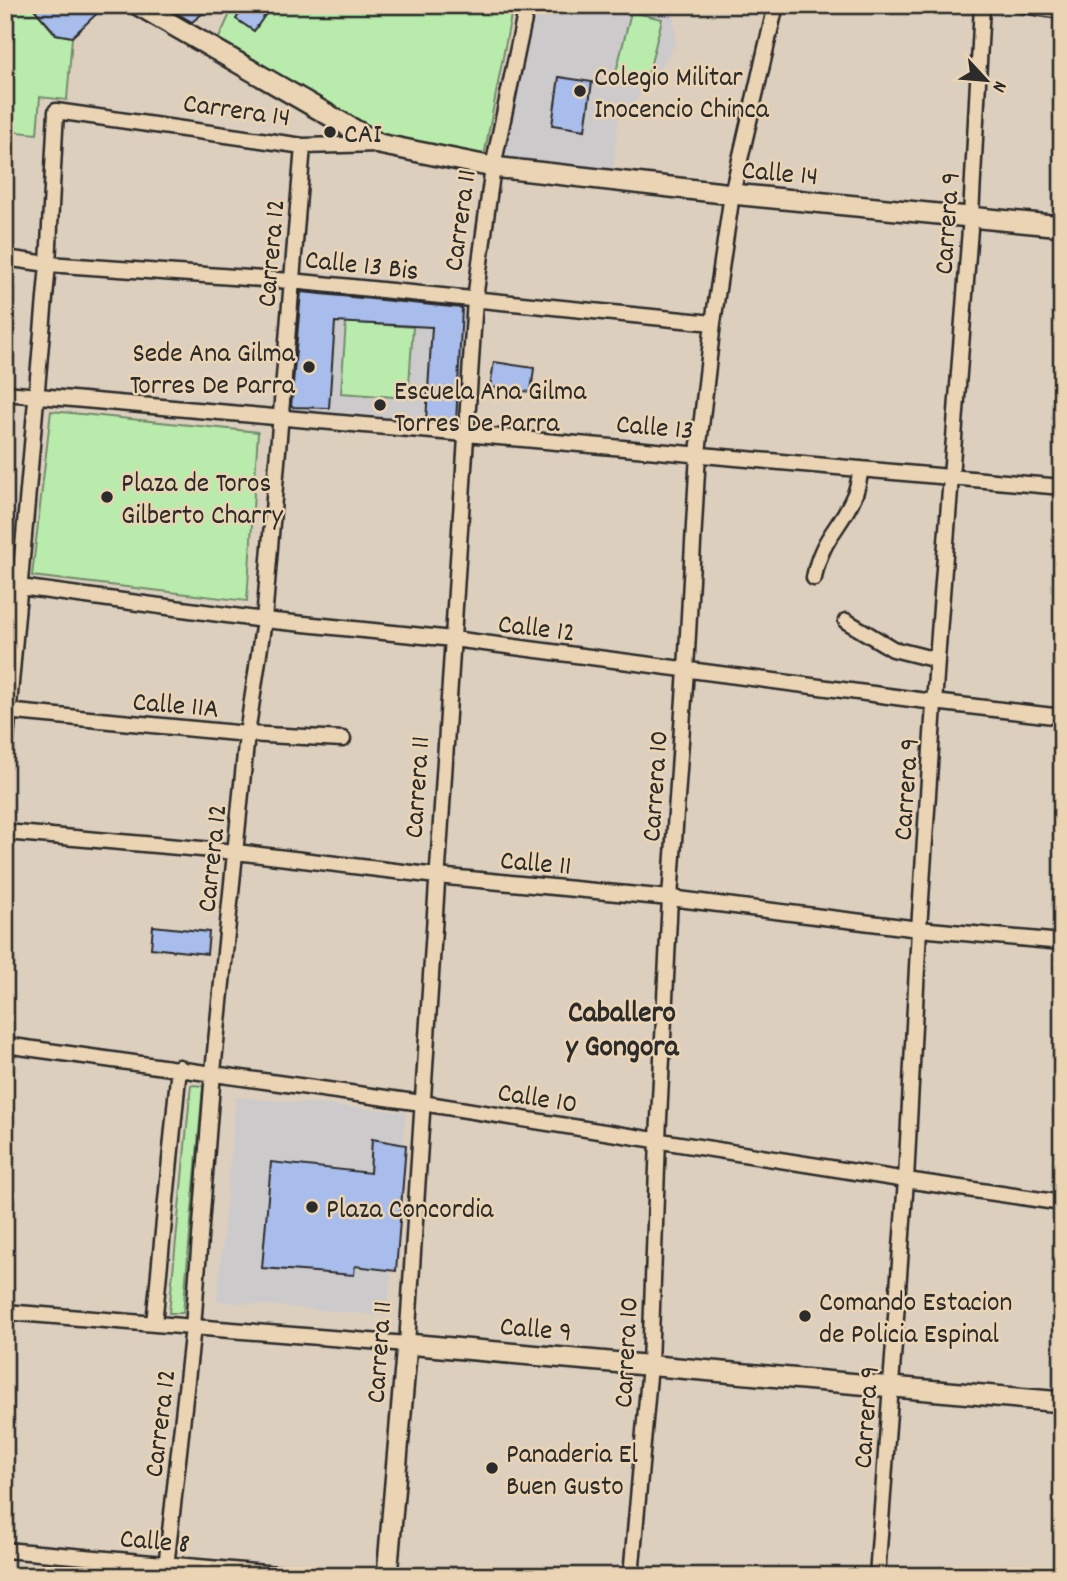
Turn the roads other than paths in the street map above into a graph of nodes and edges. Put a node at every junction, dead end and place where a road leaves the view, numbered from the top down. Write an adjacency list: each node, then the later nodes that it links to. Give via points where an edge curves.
1 (138, 5): 7 (street)
2 (527, 5): 9 (street, Carrera 11)
3 (776, 5): 10 (street, Carrera 10)
4 (982, 5): 11 (street, Carrera 9)
5 (1023, 5): 6 (street)
6 (1062, 11)
7 (379, 144): 8 (street, Carrera 14); 9 (street, Carrera 14)
8 (303, 146): 14 (street, Carrera 14, via 56,111); 15 (street, Carrera 12)
9 (493, 167): 10 (street, Calle 14); 16 (street, Carrera 11)
10 (732, 194): 11 (street, Calle 14); 17 (street, Carrera 10)
11 (971, 216): 12 (street, Calle 14); 24 (street, Carrera 9)
12 (1062, 226)
13 (5, 258): 14 (street, Calle 13 Bis)
14 (48, 264): 15 (street, Calle 13 Bis); 19 (street)
15 (291, 281): 16 (street, Calle 13 Bis); 20 (street, Carrera 12)
16 (475, 299): 17 (street, Calle 13 Bis); 21 (street, Carrera 11)
17 (713, 323): 22 (street, Carrera 10)
18 (5, 393): 19 (street, Calle 13)
19 (35, 396): 20 (street, Calle 13); 28 (street)
20 (279, 417): 21 (street, Calle 13); 29 (street, Carrera 12)
21 (467, 434): 22 (street, Calle 13); 31 (street, Carrera 11)
22 (698, 453): 23 (street, Calle 13); 33 (street, Carrera 10)
23 (861, 469): 24 (street, Calle 13); 26 (street, via 856,493 827,538)
24 (950, 477): 25 (street, Calle 13); 32 (street, Carrera 9)
25 (1062, 487)
26 (814, 578)
27 (5, 585): 28 (street, Calle 12)
28 (21, 586): 29 (street, Calle 12); 35 (street)
29 (264, 620): 31 (street, Calle 12); 37 (street, Carrera 12)
30 (846, 621): 32 (street, via 893,649)
31 (453, 639): 33 (street, Calle 12); 42 (street, Carrera 11)
32 (937, 660): 34 (street, Carrera 9)
33 (686, 670): 34 (street, Calle 12); 43 (street, Carrera 10)
34 (934, 702): 36 (street, Calle 12); 44 (street, Carrera 9)
35 (6, 712): 37 (street, Calle 11A); 39 (street)
36 (1062, 717)
37 (247, 734): 38 (street, Calle 11A); 41 (street, Carrera 12)
38 (343, 739)
39 (5, 751)
40 (5, 832): 41 (street, Calle 11)
41 (236, 852): 42 (street, Calle 11); 48 (street, Carrera 12)
42 (437, 876): 43 (street, Calle 11); 49 (street, Carrera 11)
43 (670, 898): 44 (street, Calle 11); 50 (street, Carrera 10)
44 (919, 929): 45 (street, Calle 11); 51 (street, Carrera 9)
45 (1062, 942)
46 (5, 1045): 47 (street, Calle 10)
47 (179, 1067): 48 (street, Calle 10); 54 (street)
48 (213, 1072): 49 (street, Calle 10); 55 (street, Carrera 12)
49 (422, 1102): 50 (street, Calle 10); 56 (street, Carrera 11)
50 (658, 1139): 51 (street, Calle 10); 57 (street, Carrera 10)
51 (906, 1180): 52 (street, Calle 10); 58 (street, Carrera 9)
52 (1062, 1203)
53 (5, 1312): 54 (street, Calle 9)
54 (154, 1324): 55 (street, Calle 9)
55 (193, 1327): 56 (street, Calle 9); 61 (street, Carrera 12)
56 (407, 1344): 57 (street, Calle 9); 63 (street, Carrera 11)
57 (650, 1365): 58 (street, Calle 9); 64 (street, Carrera 10)
58 (890, 1387): 59 (street, Calle 9); 65 (street, Carrera 9)
59 (1062, 1402)
60 (5, 1550): 61 (street, Calle 8)
61 (166, 1570): 62 (street, Calle 8)
62 (300, 1576)
63 (387, 1576)
64 (631, 1576)
65 (877, 1576)

